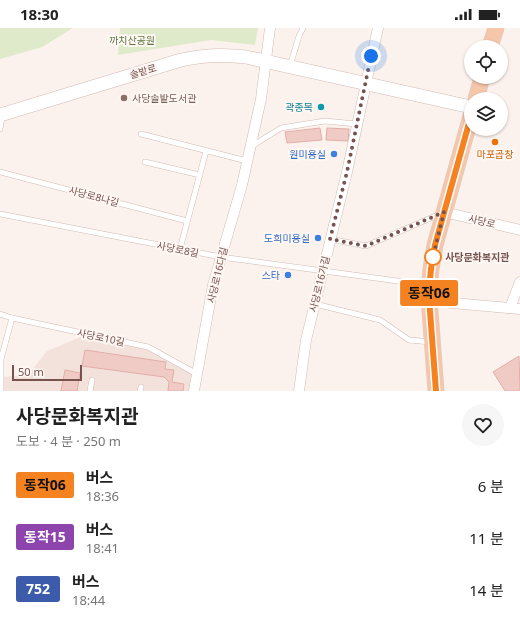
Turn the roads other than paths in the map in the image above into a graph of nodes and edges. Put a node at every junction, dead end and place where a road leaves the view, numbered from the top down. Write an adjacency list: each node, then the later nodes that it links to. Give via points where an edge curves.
1 (270, 28): 6 (street, 사당로16다길)
2 (303, 28): 7 (lane)
3 (378, 28): 8 (street, 사당로16가길)
4 (496, 28): 5 (main road)
5 (492, 40)
6 (265, 61): 7 (street, 솔밭로); 10 (street, 솔밭로, via 223,54 202,55); 15 (street, 사당로16다길, via 261,99)
7 (289, 66): 8 (street, 솔밭로)
8 (365, 83): 9 (street, 솔밭로); 11 (street, 사당로16가길)
9 (464, 105)
10 (1, 115): 12 (lane)
11 (356, 124): 15 (lane, via 325,121 281,128); 25 (street, 사당로16가길)
12 (0, 129)
13 (141, 134): 16 (lane)
14 (465, 136): 21 (main road)
15 (250, 147): 17 (street, 사당로16다길)
16 (206, 151): 17 (lane); 20 (lane)
17 (247, 161): 27 (street, 사당로16다길)
18 (144, 162): 20 (lane)
19 (0, 172): 23 (lane, 사당로8나길)
20 (200, 175): 23 (lane)
21 (444, 212): 24 (street, 사당로); 25 (lane, via 366,246); 30 (main road, via 435,245)
22 (0, 214): 26 (lane, 사당로8길)
23 (187, 221): 26 (lane)
24 (520, 230)
25 (330, 239): 28 (street, 사당로16가길)
26 (180, 249): 27 (lane, 사당로8길)
27 (221, 257): 28 (lane, 사당로8길); 36 (street, 사당로16다길, via 213,285)
28 (323, 271): 30 (lane, 사당로8길); 31 (street, 사당로16가길)
29 (520, 282): 32 (street)
30 (430, 293): 32 (street); 35 (main road)
31 (315, 304): 35 (lane, via 380,320 409,340); 41 (street, 사당로16가길, via 306,340)
32 (515, 309)
33 (0, 314): 34 (lane, 사당로10길)
34 (12, 318): 36 (lane, 사당로10길, via 148,348); 38 (lane, via 1,360)
35 (432, 342): 42 (main road)
36 (197, 374): 40 (street, 사당로16다길)
37 (92, 380): 39 (lane)
38 (2, 391)
39 (90, 391)
40 (194, 391)
41 (299, 391)
42 (436, 391)

